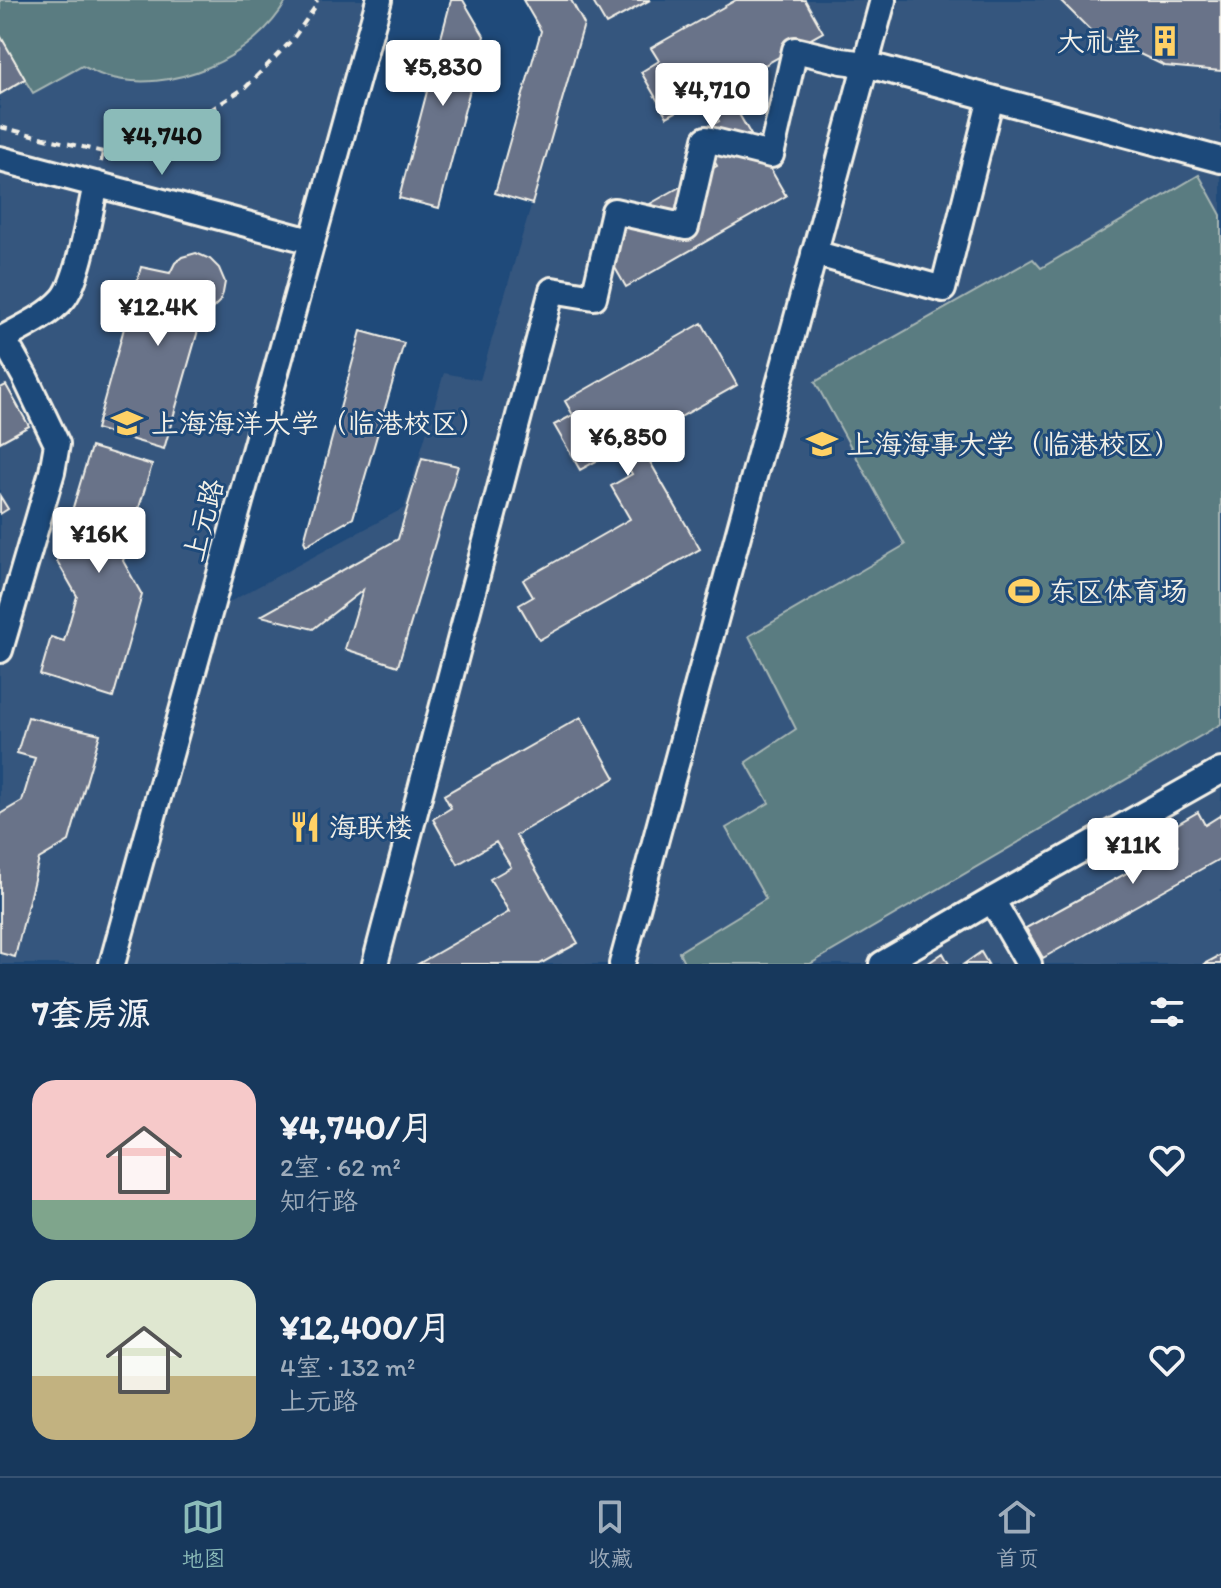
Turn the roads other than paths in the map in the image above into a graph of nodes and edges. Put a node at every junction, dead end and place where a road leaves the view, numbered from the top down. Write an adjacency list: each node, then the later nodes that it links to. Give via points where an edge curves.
1 (379, 0): 8 (street, 上元路)
2 (883, 0): 3 (street)
3 (865, 64): 4 (street); 9 (street); 15 (street, via 795,50 771,155 706,139 686,227 614,211 594,297 552,290)
4 (991, 98): 6 (street); 9 (street, via 943,289)
5 (0, 159): 7 (street)
6 (1221, 160)
7 (96, 184): 8 (street); 10 (street, via 74,281 65,297)
8 (311, 241): 14 (street, 上元路)
9 (814, 253): 16 (street)
10 (2, 339): 11 (street, via 57,444)
11 (0, 650)
12 (1221, 771): 13 (street)
13 (992, 900): 17 (street); 18 (street)
14 (112, 964)
15 (375, 964)
16 (622, 964)
17 (882, 964)
18 (1029, 964)

